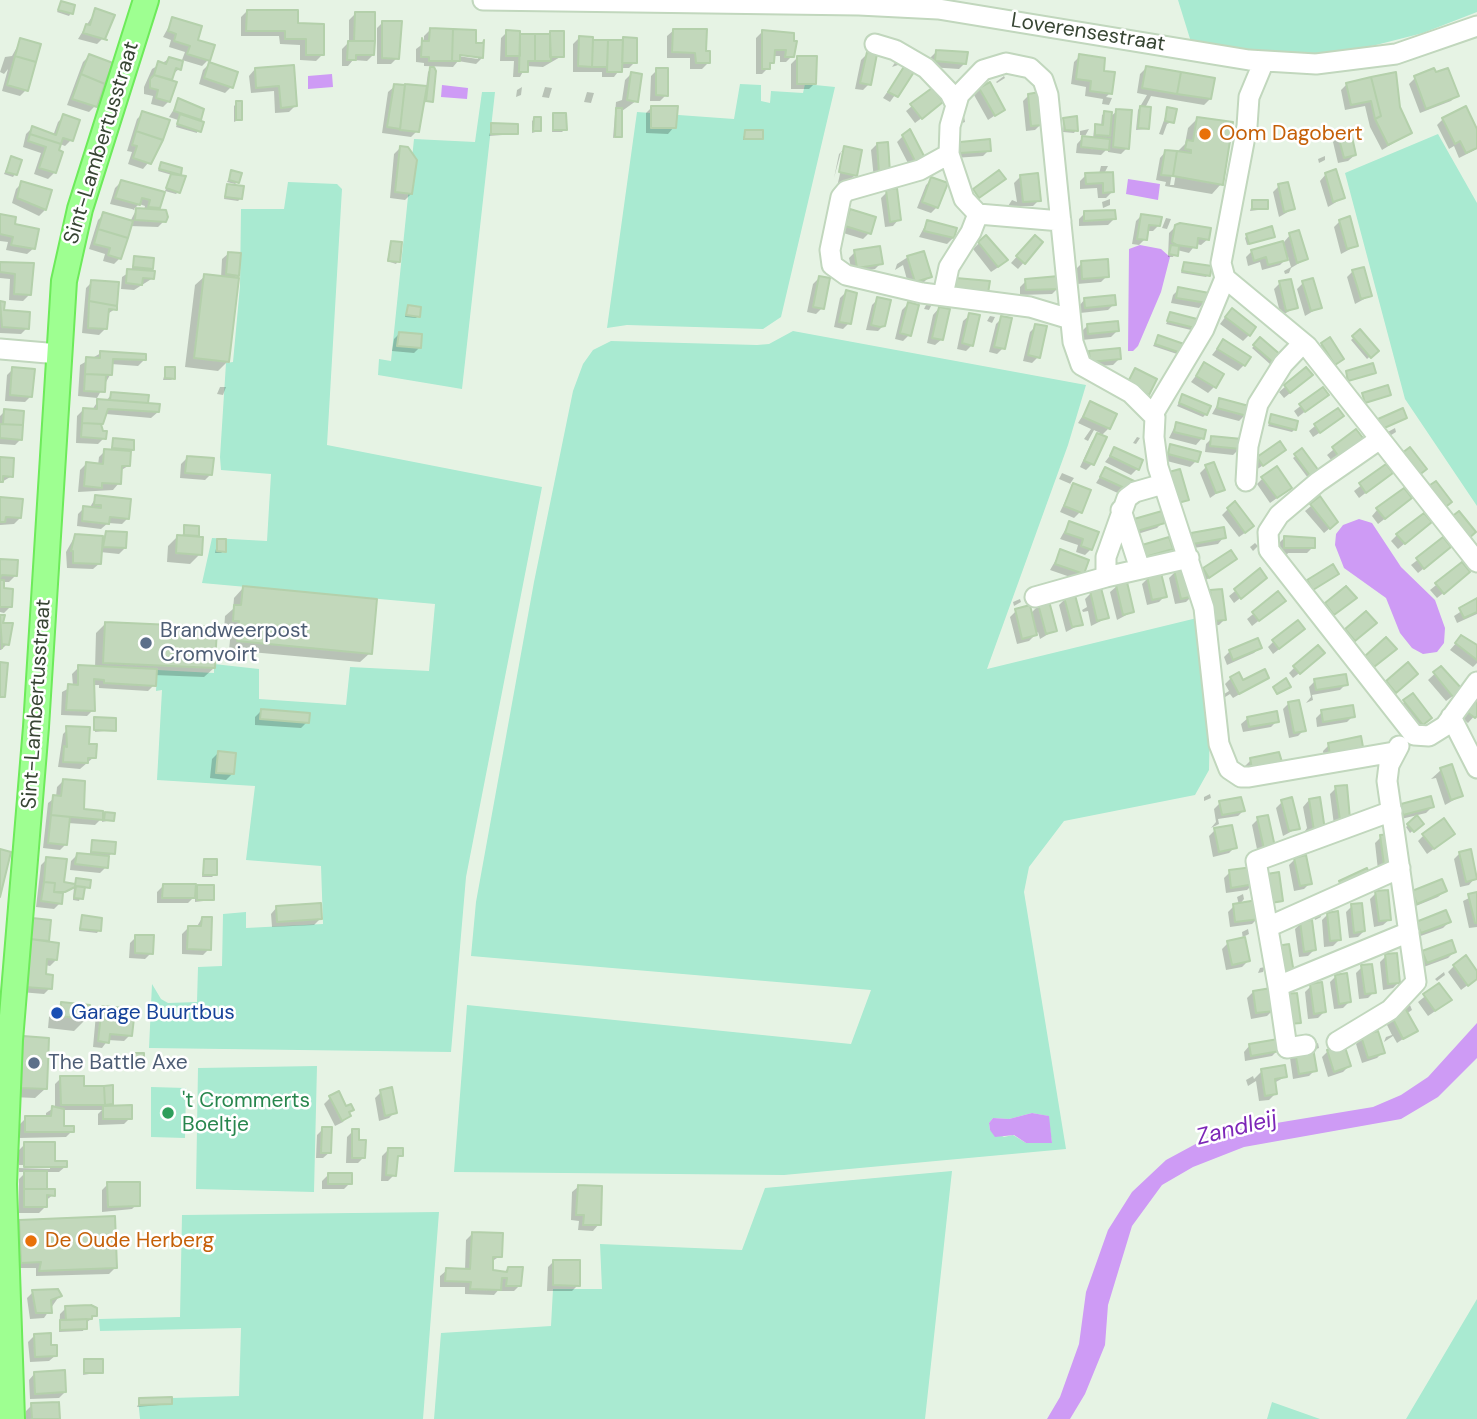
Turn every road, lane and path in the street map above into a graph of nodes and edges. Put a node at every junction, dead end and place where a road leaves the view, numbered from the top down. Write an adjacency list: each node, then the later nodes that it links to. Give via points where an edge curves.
1 (146, 0): 17 (main road, Sint-Lambertusstraat, via 71,242)
2 (483, 0): 5 (street, Loverensestraat, via 937,9)
3 (1477, 26): 6 (street, Loverensestraat, via 1424,46 1362,60 1315,64)
4 (875, 44): 8 (street, via 926,68)
5 (1235, 58): 6 (street, Loverensestraat); 7 (street)
6 (1264, 61): 7 (street)
7 (1247, 89): 12 (street, via 1247,127 1221,263)
8 (956, 105): 9 (street); 11 (street, via 963,90 990,67 1012,63 1037,72 1048,95)
9 (950, 154): 10 (street, via 964,199); 13 (street, via 913,173 846,191 830,250 832,265 846,275)
10 (978, 214): 11 (street); 13 (street, via 949,267)
11 (1061, 221): 14 (street)
12 (1224, 278): 15 (street); 18 (street, via 1204,329)
13 (943, 295): 14 (street, via 1030,307)
14 (1070, 320): 18 (street, via 1081,365 1131,393)
15 (1303, 343): 19 (street); 20 (street, via 1283,364 1258,404)
16 (0, 349): 17 (street)
17 (59, 354): 37 (main road, Sint-Lambertusstraat, via 36,727)
18 (1153, 414): 21 (street)
19 (1380, 439): 24 (street); 30 (street, via 1279,515 1267,540 1272,557)
20 (1246, 481)
21 (1163, 484): 22 (street, via 1135,492); 23 (street)
22 (1121, 510): 25 (street); 26 (street, via 1106,556)
23 (1189, 558): 25 (street); 31 (street, via 1204,608 1219,744 1229,769 1249,778)
24 (1477, 562)
25 (1140, 569): 26 (street)
26 (1106, 577): 27 (street)
27 (1035, 597)
28 (1477, 682): 29 (street)
29 (1451, 718): 30 (street, via 1437,732); 32 (street)
30 (1414, 735): 31 (street)
31 (1394, 752): 33 (street, via 1387,781)
32 (1477, 768)
33 (1392, 811): 34 (street); 35 (street, via 1256,861)
34 (1400, 868): 35 (street); 36 (street)
35 (1268, 928): 38 (street)
36 (1409, 932): 38 (street); 39 (street, via 1416,982 1390,1010)
37 (7, 986): 41 (main road, Sint-Lambertusstraat)
38 (1278, 986): 40 (street, via 1287,1048)
39 (1336, 1042)
40 (1306, 1045)
41 (3, 1271): 42 (main road, Sint-Lambertusstraat)
42 (8, 1409)

